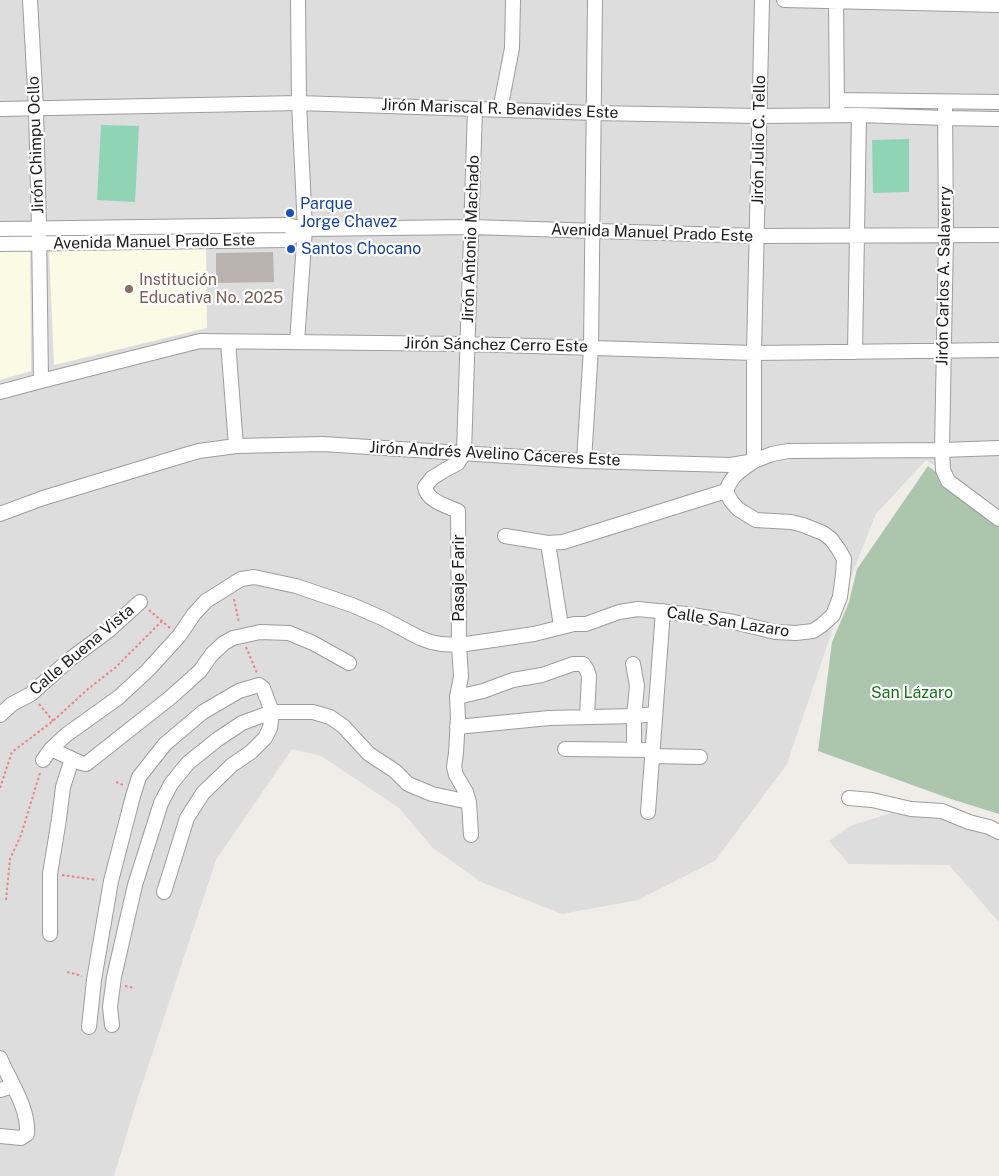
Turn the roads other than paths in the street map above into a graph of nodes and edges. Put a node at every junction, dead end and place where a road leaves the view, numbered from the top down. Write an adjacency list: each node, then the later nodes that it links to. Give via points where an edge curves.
1 (30, 0): 14 (street, Jirón Chimpu Ocllo)
2 (298, 0): 13 (street)
3 (513, 0): 17 (street, via 512,48)
4 (595, 0): 18 (street)
5 (762, 0): 21 (street, Jirón Julio C. Tello)
6 (784, 0): 7 (street)
7 (844, 1): 8 (street); 10 (street)
8 (968, 2): 9 (street)
9 (999, 5)
10 (837, 100): 11 (street); 19 (street)
11 (945, 102): 12 (street); 22 (street, Jirón Carlos A. Salaverry)
12 (999, 102)
13 (299, 103): 14 (street, Jirón Mariscal R. Benavides Este); 16 (street, Jirón Mariscal R. Benavides Este); 27 (street)
14 (36, 108): 15 (street, Jirón Mariscal R. Benavides Este); 24 (street, Jirón Chimpu Ocllo)
15 (0, 109)
16 (474, 109): 17 (street, Jirón Mariscal R. Benavides Este); 25 (street, Jirón Antonio Machado)
17 (500, 110): 18 (street, Jirón Mariscal R. Benavides Este)
18 (594, 112): 21 (street, Jirón Mariscal R. Benavides Este); 28 (street)
19 (836, 114): 20 (street, Jirón Mariscal R. Benavides Este); 21 (street, Jirón Mariscal R. Benavides Este)
20 (859, 115): 22 (street, Jirón Mariscal R. Benavides Este); 32 (street)
21 (760, 116): 31 (street, Jirón Julio C. Tello)
22 (945, 118): 23 (street, Jirón Mariscal R. Benavides Este); 29 (street, Jirón Carlos A. Salaverry)
23 (999, 119)
24 (39, 228): 26 (street, Avenida Manuel Prado Este); 27 (street, Avenida Manuel Prado Este, via 287,225); 33 (street, Jirón Chimpu Ocllo)
25 (471, 228): 27 (street, Avenida Manuel Prado Este); 28 (street, Avenida Manuel Prado Este); 37 (street, Jirón Antonio Machado)
26 (0, 229)
27 (305, 229): 33 (street, Avenida Manuel Prado Este, via 287,240); 36 (street)
28 (593, 231): 31 (street, Avenida Manuel Prado Este); 38 (street)
29 (946, 235): 30 (street, Avenida Manuel Prado Este); 32 (street, Avenida Manuel Prado Este); 40 (street, Jirón Carlos A. Salaverry)
30 (999, 235)
31 (757, 236): 32 (street, Avenida Manuel Prado Este); 41 (street, Jirón Julio C. Tello)
32 (857, 236): 42 (street)
33 (39, 243): 34 (street, Avenida Manuel Prado Este); 43 (street, Jirón Chimpu Ocllo)
34 (0, 244)
35 (228, 342): 36 (street, Jirón Sánchez Cerro Este); 43 (street, Jirón Sánchez Cerro Este, via 200,341); 45 (street)
36 (297, 342): 37 (street, Jirón Sánchez Cerro Este)
37 (467, 344): 38 (street, Jirón Sánchez Cerro Este); 48 (street, Jirón Antonio Machado)
38 (590, 348): 41 (street, Jirón Sánchez Cerro Este); 49 (street)
39 (999, 350): 40 (street, Jirón Sánchez Cerro Este)
40 (943, 351): 42 (street, Jirón Sánchez Cerro Este); 47 (street, Jirón Carlos A. Salaverry)
41 (754, 352): 42 (street, Jirón Sánchez Cerro Este); 50 (street, Jirón Julio C. Tello)
42 (855, 352)
43 (41, 381): 44 (street, Jirón Sánchez Cerro Este)
44 (0, 392)
45 (236, 446): 48 (street, Jirón Andrés Avelino Cáceres Este, via 323,444); 52 (street, Jirón Andrés Avelino Cáceres Este, via 199,451)
46 (999, 448): 47 (street, Jirón Andrés Avelino Cáceres Este)
47 (942, 450): 50 (street, Jirón Andrés Avelino Cáceres Este, via 788,451); 53 (street, Jirón Carlos A. Salaverry, via 943,470 948,481)
48 (464, 453): 49 (street, Jirón Andrés Avelino Cáceres Este); 59 (street, Pasaje Farir, via 458,463 432,478 425,487 430,498 458,511)
49 (584, 460): 50 (street, Jirón Andrés Avelino Cáceres Este, via 731,465)
50 (754, 461): 51 (street, via 730,480)
51 (726, 491): 55 (street, via 564,542); 57 (street, Calle San Lazaro, via 738,508 756,520 791,522 831,539 844,559 840,597 833,614 813,631 796,633)
52 (0, 514)
53 (999, 519)
54 (505, 536): 55 (street)
55 (548, 543): 58 (street)
56 (140, 602): 65 (street, Calle Buena Vista, via 31,694)
57 (663, 611): 58 (street, Calle San Lazaro, via 628,610 586,624); 64 (street)
58 (560, 626): 59 (street, Calle San Lazaro, via 534,634)
59 (459, 645): 62 (street, Pasaje Farir, via 461,677); 73 (street, Calle San Lazaro, via 431,642 352,605 296,586 254,577 241,579 206,601 148,670 47,754)
60 (349, 663): 73 (street, via 289,634 260,632 233,638 212,654 200,671 171,697 90,761 86,764)
61 (633, 664): 66 (street, via 636,686)
62 (456, 697): 67 (street, via 582,664 589,676); 68 (street, Pasaje Farir)
63 (272, 712): 75 (street, via 313,712 330,716 369,754 408,784 432,794); 79 (street, via 270,728 264,738 203,793 188,818); 81 (street, via 242,723 218,738 188,763 161,803 135,885 114,977 110,1007); 82 (street, via 259,685 239,691 203,712 165,744 139,777 111,881)
64 (655, 714): 66 (street); 71 (street)
65 (0, 715)
66 (634, 716): 67 (street); 70 (street)
67 (587, 717): 68 (street)
68 (457, 727): 75 (street, Pasaje Farir, via 454,766)
69 (565, 749): 70 (street)
70 (634, 749): 71 (street)
71 (653, 753): 72 (street); 76 (street)
72 (700, 757)
73 (72, 759): 80 (street, via 63,787 50,874)
74 (848, 798): 77 (street, via 942,811)
75 (469, 802): 78 (street)
76 (648, 812)
77 (999, 832)
78 (471, 835)
79 (164, 892)
80 (50, 934)
81 (112, 1025)
82 (89, 1026)
83 (0, 1058): 84 (street)
84 (7, 1088): 85 (street, via 26,1112 27,1134 21,1138)
85 (0, 1136)

